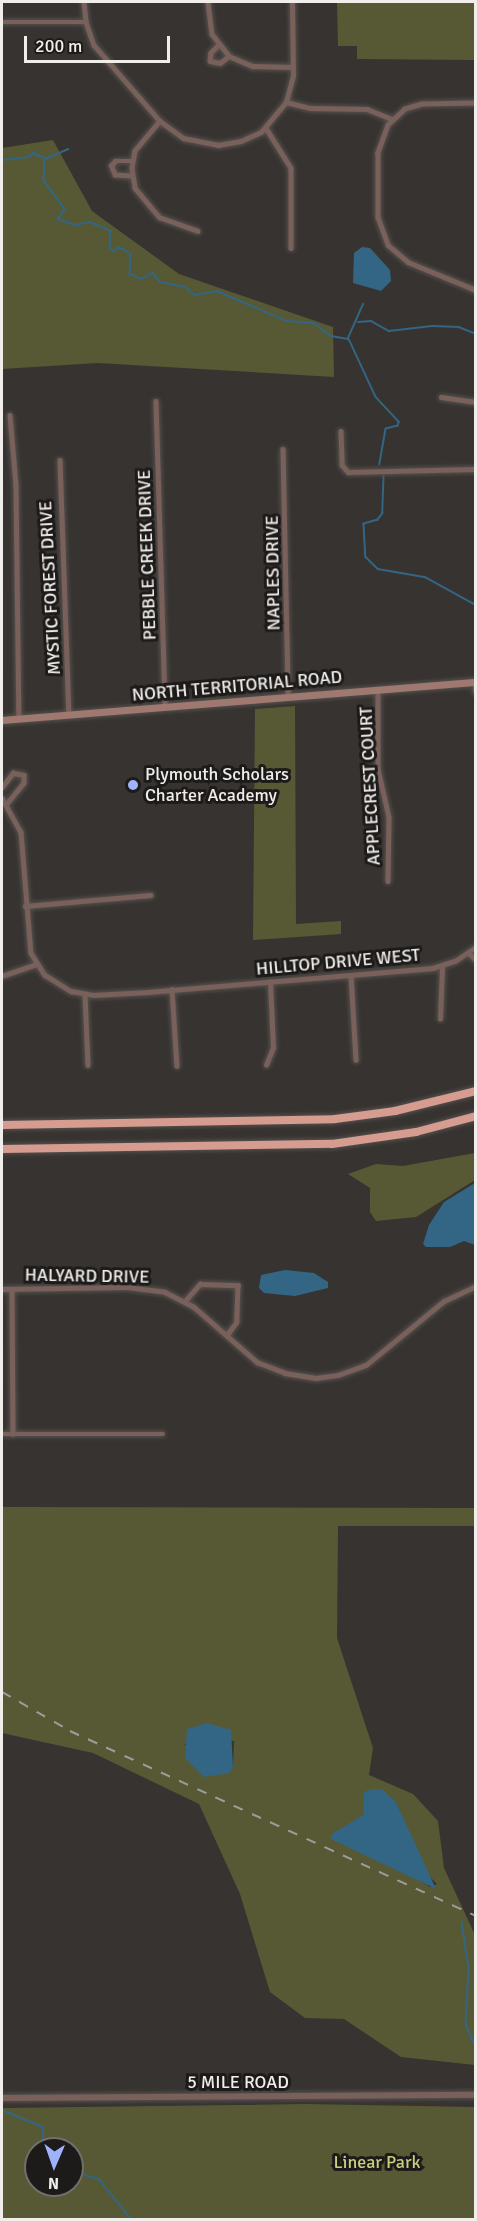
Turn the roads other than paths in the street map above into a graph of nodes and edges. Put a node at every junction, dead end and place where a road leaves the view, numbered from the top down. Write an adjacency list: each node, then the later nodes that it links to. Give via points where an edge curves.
1 (84, 2): 5 (street)
2 (208, 2): 6 (street, via 210,27)
3 (292, 2): 8 (street)
4 (2, 22): 5 (street)
5 (86, 22): 12 (street, via 94,45)
6 (218, 46): 7 (street); 7 (street, via 211,52 210,61 220,63)
7 (229, 56): 8 (street, via 252,66)
8 (293, 67): 9 (street)
9 (286, 102): 11 (street, via 310,108 367,109); 13 (street)
10 (476, 103): 11 (street, via 422,104)
11 (392, 119): 18 (street, via 383,132 378,153 378,217 384,239 404,260)
12 (160, 121): 13 (street, via 183,138 211,145 241,141); 14 (street, via 141,140)
13 (266, 128): 17 (street, via 291,168)
14 (132, 161): 15 (street); 15 (street, via 115,161 111,165 115,175)
15 (132, 176): 16 (street, via 137,193 155,214)
16 (198, 231)
17 (291, 248)
18 (476, 290)
19 (441, 397): 21 (street)
20 (156, 402): 31 (street, PEBBLE CREEK DRIVE)
21 (476, 402)
22 (10, 415): 33 (street, via 16,485)
23 (341, 431): 26 (street, via 342,465 348,472)
24 (283, 448): 30 (street, NAPLES DRIVE)
25 (60, 459): 32 (street, MYSTIC FOREST DRIVE)
26 (476, 469)
27 (476, 682): 28 (main road, NORTH TERRITORIAL ROAD); 29 (street)
28 (378, 690): 30 (main road, NORTH TERRITORIAL ROAD); 38 (street, APPLECREST COURT, via 378,770 389,817)
29 (476, 692)
30 (288, 697): 31 (main road, NORTH TERRITORIAL ROAD)
31 (165, 707): 32 (main road, NORTH TERRITORIAL ROAD)
32 (69, 715): 33 (main road, NORTH TERRITORIAL ROAD)
33 (19, 719): 34 (main road, NORTH TERRITORIAL ROAD)
34 (2, 720)
35 (2, 787): 37 (street, via 13,773 24,775 24,783)
36 (2, 798): 37 (street)
37 (7, 804): 40 (street, via 21,832)
38 (388, 881)
39 (151, 896): 40 (street)
40 (25, 906): 44 (street, via 27,942)
41 (476, 947): 42 (street, HILLTOP DRIVE WEST)
42 (469, 953): 43 (street); 45 (street, HILLTOP DRIVE WEST)
43 (476, 960)
44 (36, 964): 47 (street); 50 (street, via 56,984)
45 (442, 966): 46 (street, HILLTOP DRIVE WEST); 51 (street)
46 (351, 975): 48 (street, HILLTOP DRIVE WEST); 52 (street)
47 (2, 976)
48 (270, 982): 49 (street, HILLTOP DRIVE WEST); 54 (street, via 273,1048)
49 (172, 989): 50 (street, HILLTOP DRIVE WEST); 55 (street)
50 (85, 994): 53 (street)
51 (440, 1019)
52 (356, 1060)
53 (88, 1065)
54 (266, 1065)
55 (177, 1066)
56 (476, 1091): 58 (highway, via 395,1111 335,1119)
57 (476, 1116): 59 (highway, via 416,1132 332,1144)
58 (2, 1125)
59 (2, 1149)
60 (476, 1286): 64 (street, HALYARD DRIVE, via 438,1305 379,1358 338,1375 309,1378 277,1371 253,1359)
61 (2, 1289): 62 (street, HALYARD DRIVE)
62 (12, 1289): 63 (street, HALYARD DRIVE, via 138,1287); 66 (street)
63 (185, 1301): 64 (street, HALYARD DRIVE); 64 (street, via 200,1284 238,1285 237,1322)
64 (227, 1336)
65 (2, 1434): 66 (street)
66 (13, 1434): 67 (street)
67 (163, 1434)
68 (476, 2096): 69 (street, 5 MILE ROAD)
69 (2, 2098)

